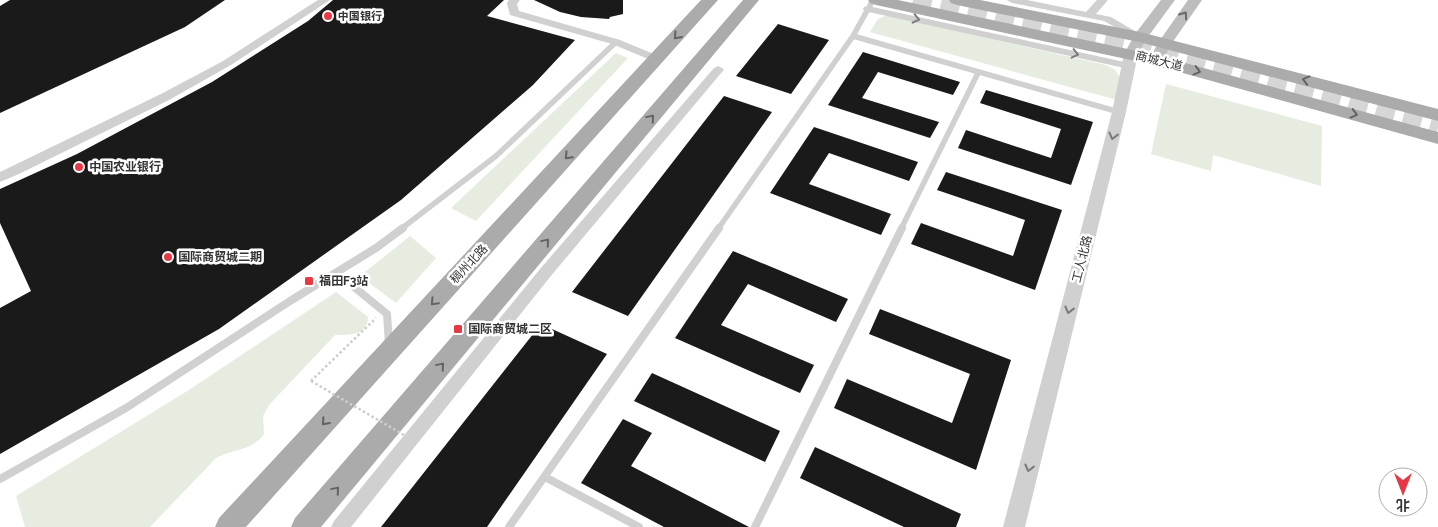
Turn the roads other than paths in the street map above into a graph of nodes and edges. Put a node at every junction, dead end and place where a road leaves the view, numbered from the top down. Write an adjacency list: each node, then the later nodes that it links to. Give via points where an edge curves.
1 (324, 0): 24 (street, via 227,63 165,98)
2 (515, 0): 14 (street, via 512,3 514,13)
3 (710, 0): 16 (main road, 稠州北路, one-way to 16)
4 (751, 0): 30 (main road, one-way to 4)
5 (957, 0): 13 (main road, 商城大道)
6 (1013, 0): 11 (street)
7 (1103, 0): 11 (street)
8 (1168, 0): 13 (main road, 工人北路)
9 (1195, 0): 15 (main road, one-way to 9)
10 (873, 3): 12 (lane); 17 (main road, 商城大道, one-way to 17)
11 (1089, 15): 13 (street, via 1107,19)
12 (853, 36): 20 (lane); 27 (lane)
13 (1140, 37): 15 (main road, 商城大道); 17 (main road, 工人北路)
14 (616, 42): 16 (street); 25 (lane, via 496,156 376,248)
15 (1165, 43): 18 (main road); 22 (main road, 商城大道, one-way to 15)
16 (657, 59): 26 (main road, 稠州北路, one-way to 26)
17 (1130, 60): 18 (main road, 商城大道); 21 (street, 工人北路)
18 (1156, 60): 23 (main road, 商城大道, one-way to 23)
19 (718, 70): 31 (street, via 545,273)
20 (978, 73): 21 (lane); 34 (lane)
21 (1119, 112): 35 (street, 工人北路, one-way to 35)
22 (1438, 115)
23 (1438, 138)
24 (0, 177)
25 (337, 272): 26 (lane, via 387,314); 28 (lane, via 126,408)
26 (390, 350): 29 (main road, 稠州北路, one-way to 29)
27 (544, 477): 32 (lane); 33 (lane)
28 (0, 479)
29 (228, 527)
30 (304, 527)
31 (340, 527)
32 (509, 527)
33 (639, 527)
34 (755, 527)
35 (1014, 527)

